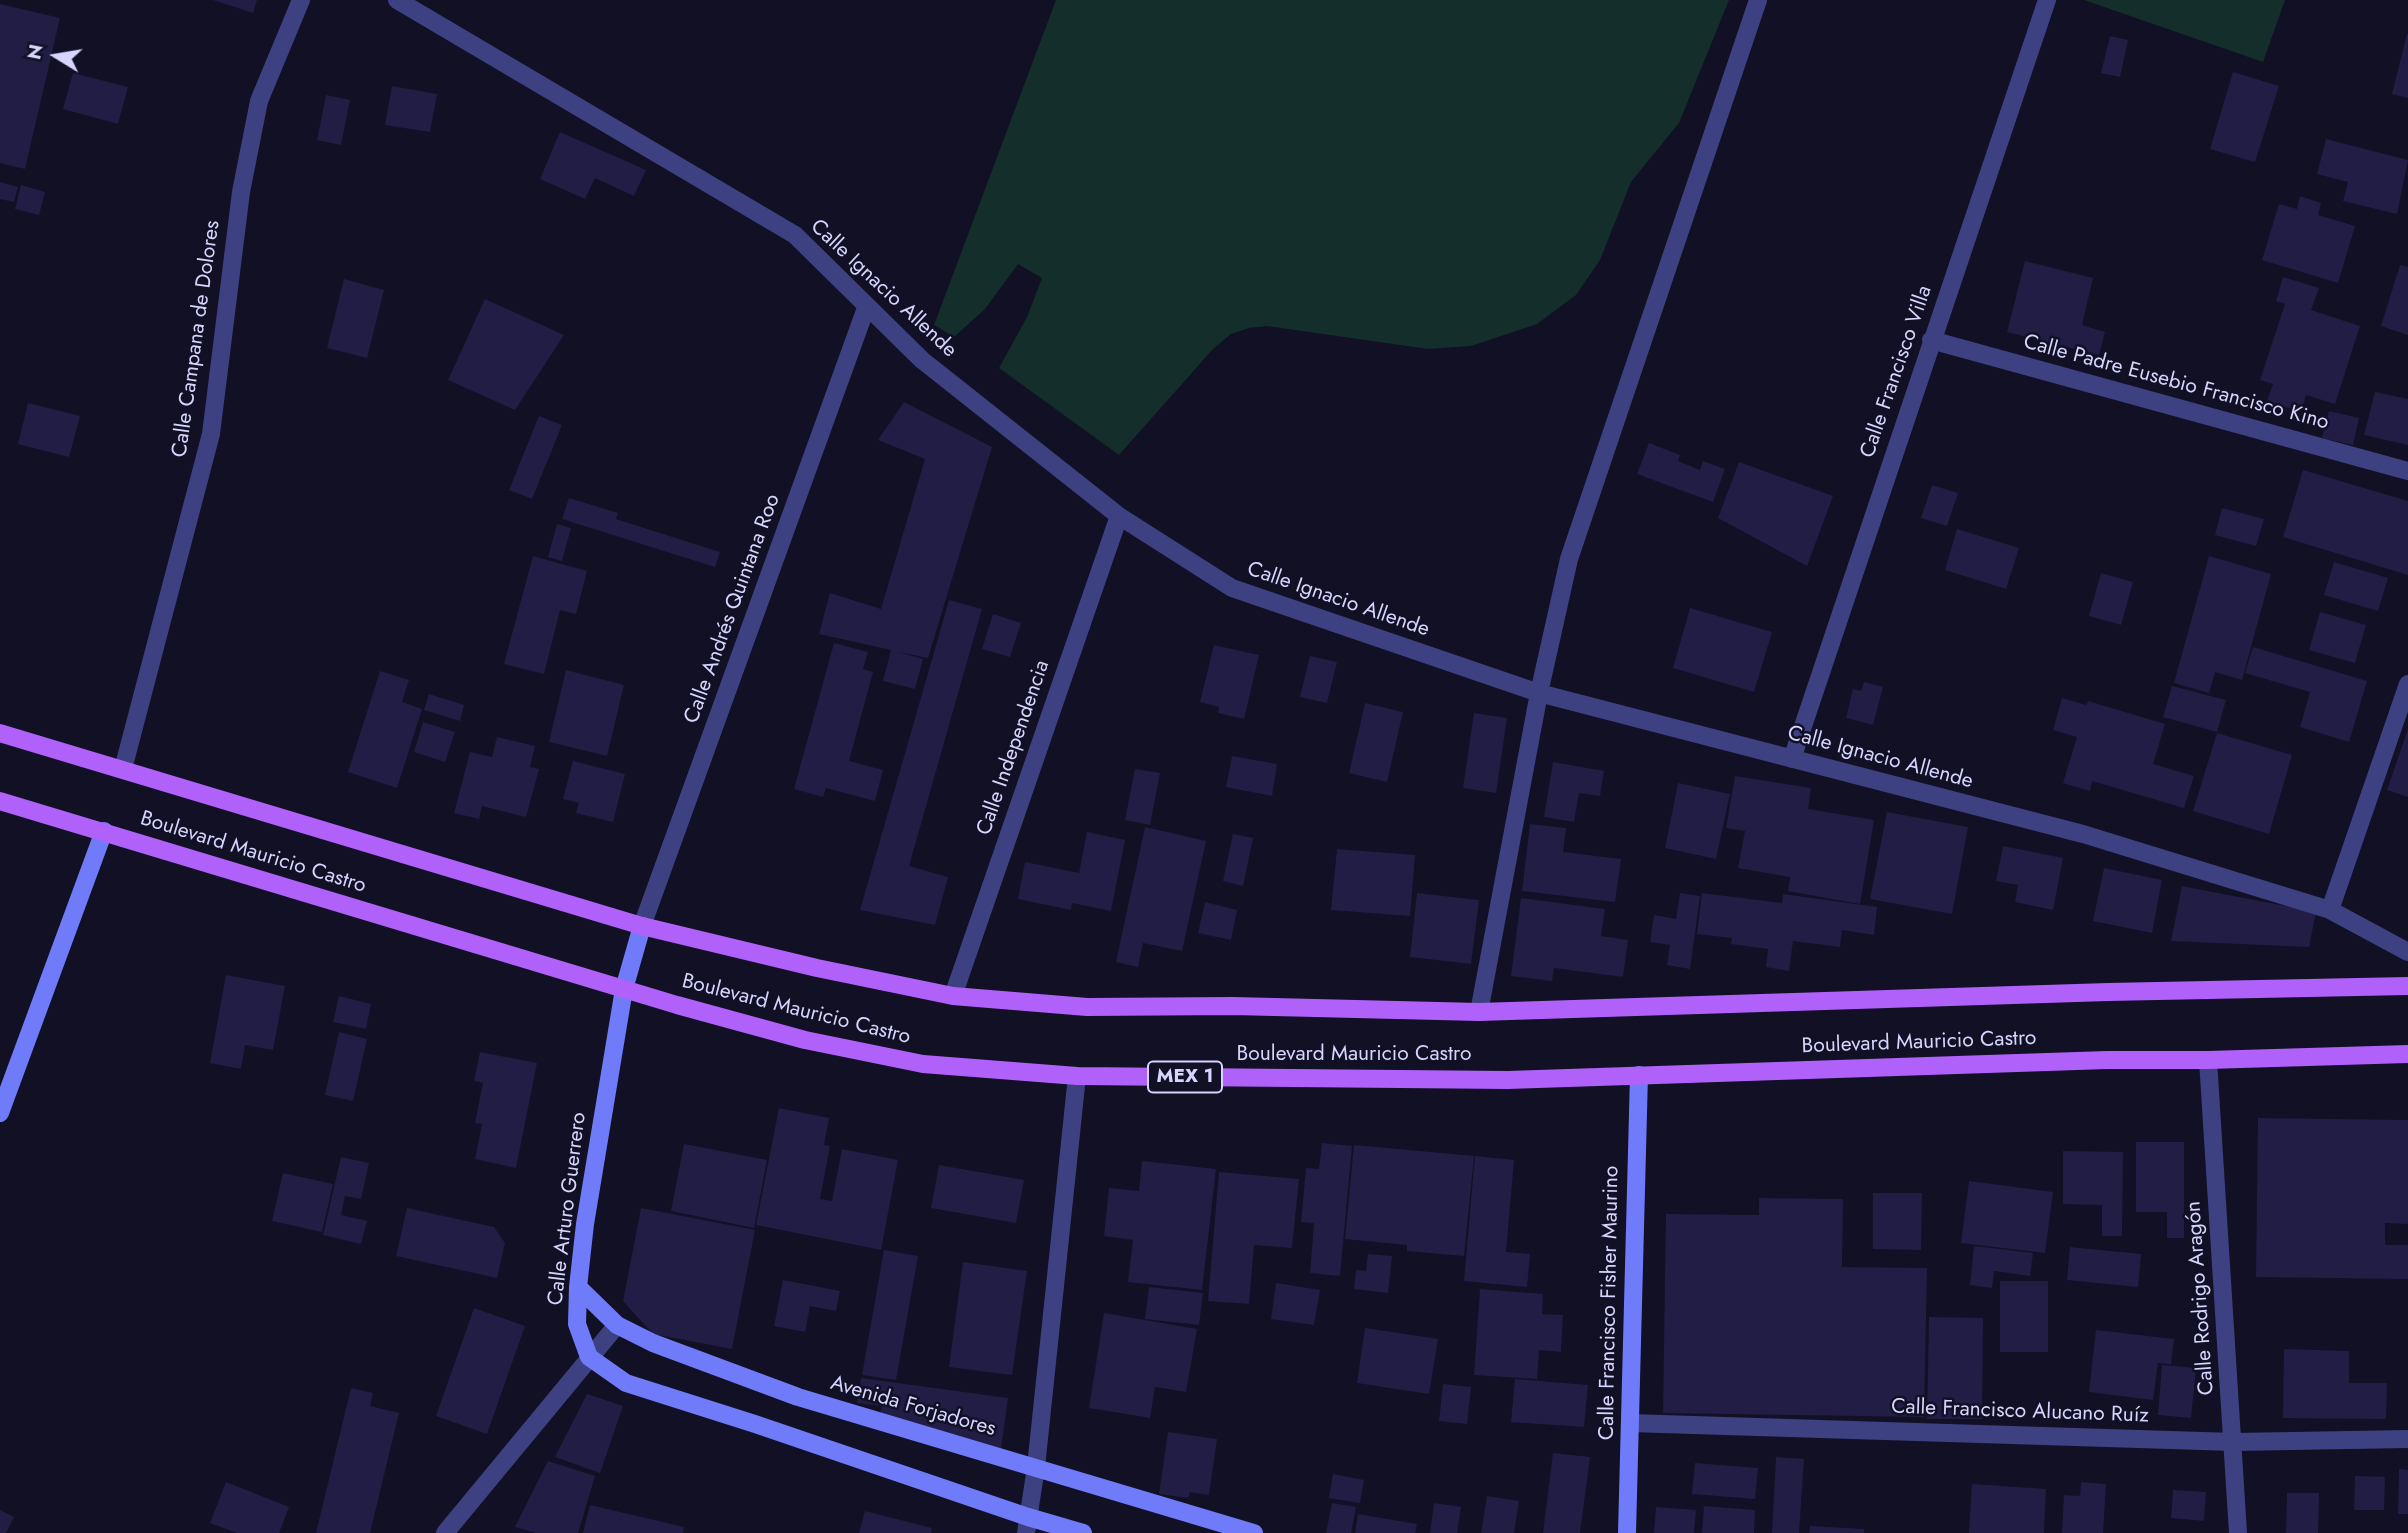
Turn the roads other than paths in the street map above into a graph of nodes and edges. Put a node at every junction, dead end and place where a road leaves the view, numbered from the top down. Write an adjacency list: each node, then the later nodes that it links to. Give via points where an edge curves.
1 (301, 0): 13 (street, Calle Campana de Dolores, via 259,101 241,192 211,434)
2 (397, 0): 5 (street, Calle Ignacio Allende, via 795,235)
3 (1758, 0): 10 (street, via 1569,559)
4 (2047, 0): 6 (street, Calle Francisco Villa)
5 (866, 308): 8 (street, Calle Ignacio Allende, via 922,360); 17 (street, Calle Andrés Quintana Roo)
6 (1931, 340): 7 (street, Calle Padre Eusebio Francisco Kino); 12 (street, Calle Francisco Villa)
7 (2408, 471)
8 (1119, 516): 10 (street, Calle Ignacio Allende, via 1232,588); 21 (street, Calle Independencia)
9 (2408, 684): 16 (street)
10 (1539, 693): 12 (street, Calle Ignacio Allende); 22 (street)
11 (0, 733): 13 (main road, Boulevard Mauricio Castro)
12 (1792, 759): 16 (street, Calle Ignacio Allende, via 2083,834)
13 (122, 769): 17 (main road, Boulevard Mauricio Castro)
14 (0, 801): 15 (main road, Boulevard Mauricio Castro / MEX 1)
15 (104, 831): 20 (main road, Boulevard Mauricio Castro / MEX 1); 27 (main road)
16 (2330, 910): 18 (street, Calle Ignacio Allende)
17 (642, 926): 20 (main road, Calle Arturo Guerrero); 21 (main road, Boulevard Mauricio Castro)
18 (2408, 952)
19 (2408, 986): 22 (main road, Boulevard Mauricio Castro)
20 (625, 989): 26 (main road, Boulevard Mauricio Castro / MEX 1, via 805,1040 923,1064); 28 (main road, Calle Arturo Guerrero, via 594,1163)
21 (953, 996): 22 (main road, Boulevard Mauricio Castro, via 1087,1007)
22 (1479, 1012)
23 (2408, 1054): 24 (main road, Boulevard Mauricio Castro / MEX 1)
24 (2208, 1060): 25 (main road, Boulevard Mauricio Castro / MEX 1); 33 (street, Calle Rodrigo Aragón)
25 (1639, 1075): 26 (main road, Boulevard Mauricio Castro / MEX 1, via 1508,1080); 31 (main road, Calle Francisco Fisher Maurino)
26 (1077, 1076): 34 (street)
27 (0, 1113)
28 (578, 1287): 29 (main road, Avenida Forjadores); 30 (main road, Calle Arturo Guerrero, via 577,1324)
29 (617, 1325): 30 (street); 34 (main road, Avenida Forjadores, via 798,1397)
30 (589, 1357): 35 (main road, via 626,1383 755,1424); 36 (street)
31 (1630, 1423): 33 (street, Calle Francisco Alucano Ruíz); 39 (main road, Calle Francisco Fisher Maurino)
32 (2408, 1439): 33 (street, Calle Francisco Alucano Ruíz)
33 (2234, 1442): 40 (street, Calle Rodrigo Aragón)
34 (1036, 1467): 35 (street); 38 (main road, Avenida Forjadores)
35 (1027, 1525): 37 (main road)
36 (445, 1533)
37 (1083, 1533)
38 (1254, 1533)
39 (1627, 1533)
40 (2238, 1533)

